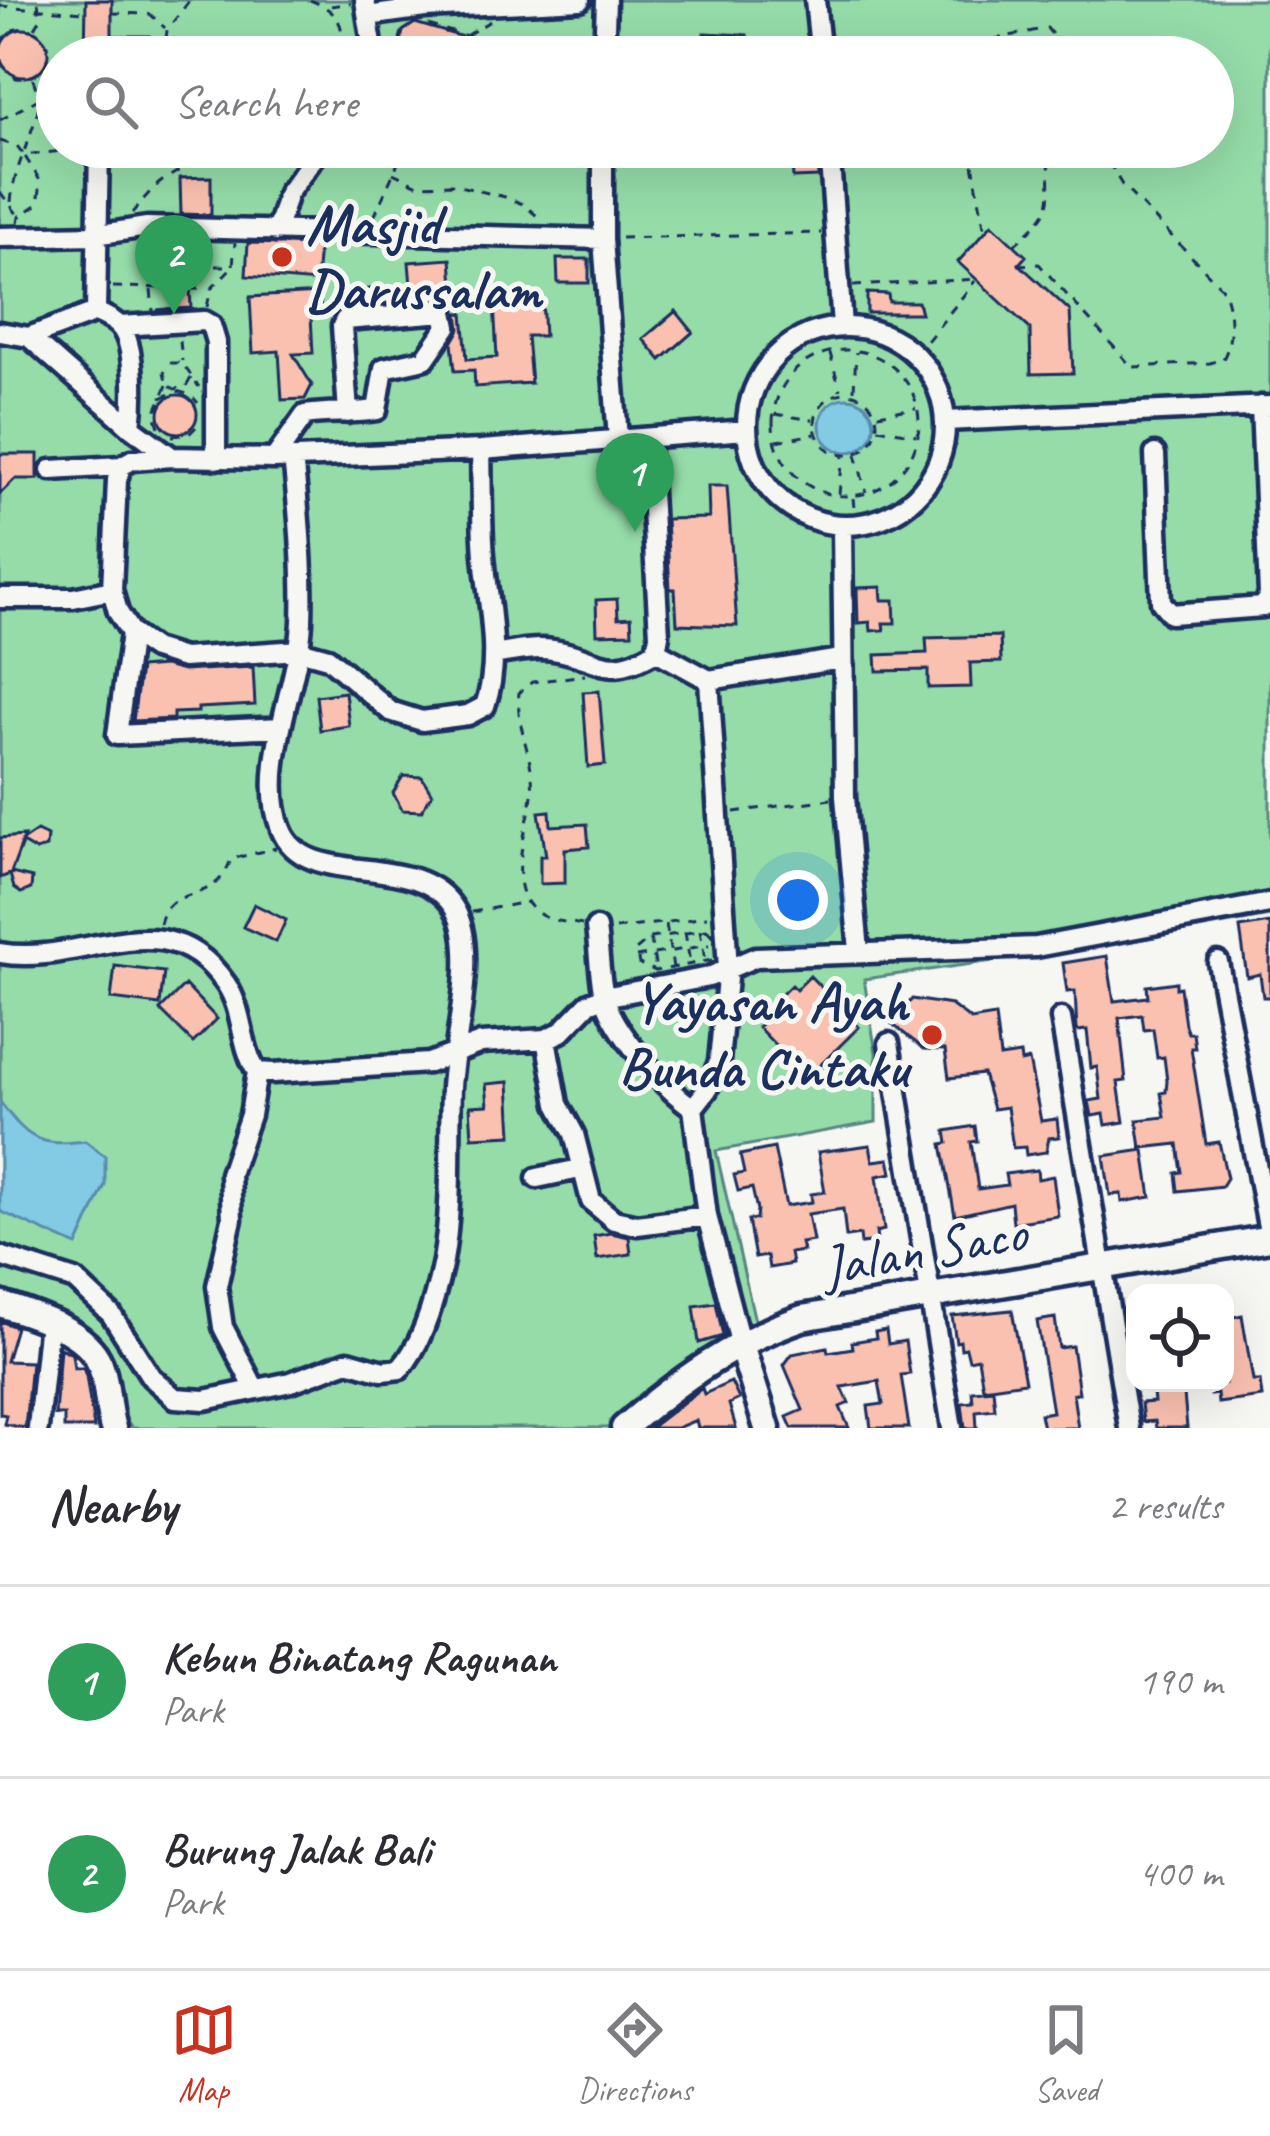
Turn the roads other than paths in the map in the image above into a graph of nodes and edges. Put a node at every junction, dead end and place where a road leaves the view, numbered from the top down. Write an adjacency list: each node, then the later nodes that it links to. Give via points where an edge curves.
1 (580, 0): 4 (street)
2 (606, 0): 6 (street)
3 (815, 0): 7 (street)
4 (366, 6): 5 (street)
5 (371, 36)
6 (605, 36)
7 (819, 36)
8 (92, 168): 14 (street)
9 (304, 168): 13 (street)
10 (603, 168): 15 (street)
11 (830, 168): 18 (street)
12 (12, 230): 14 (street)
13 (276, 232): 14 (street, via 179,228); 15 (street)
14 (95, 236): 16 (street)
15 (603, 239): 27 (street)
16 (95, 312): 17 (street); 20 (street)
17 (120, 326): 24 (street, via 128,340); 31 (street, via 211,325)
18 (842, 326): 23 (street, via 882,334 916,355 931,374); 25 (street, via 793,341 773,358 749,404)
19 (0, 332): 20 (street)
20 (28, 337): 24 (street)
21 (1265, 406): 23 (street); 29 (street, via 1263,608 1165,610)
22 (347, 412): 22 (street, via 345,320 444,312 447,327 425,358 384,368 377,410); 32 (street, via 305,415 292,428)
23 (945, 421): 35 (street, via 944,446 922,492 891,514)
24 (131, 427): 30 (street)
25 (747, 430): 26 (street); 35 (street, via 756,466 776,497 807,517)
26 (648, 438): 27 (street); 40 (street)
27 (618, 440): 28 (street)
28 (481, 450): 32 (street); 41 (street)
29 (1155, 454)
30 (172, 457): 31 (street); 33 (street)
31 (216, 459): 32 (street)
32 (284, 459): 39 (street, via 301,580)
33 (121, 466): 34 (street); 36 (street)
34 (51, 470)
35 (849, 526): 42 (street)
36 (112, 590): 37 (street); 38 (street)
37 (0, 598)
38 (131, 633): 39 (street, via 183,658); 44 (street, via 118,735)
39 (299, 650): 41 (street, via 328,658 390,711 422,721 485,706); 44 (street)
40 (656, 651): 41 (street, via 605,668 552,649); 43 (street)
41 (493, 655)
42 (841, 659): 43 (street); 47 (street)
43 (710, 680): 50 (street)
44 (281, 727): 55 (street, via 274,793 288,841 313,860 429,884 458,914 464,992)
45 (1270, 903): 47 (street, via 1036,947)
46 (596, 928): 51 (street)
47 (859, 951): 50 (street, via 756,957)
48 (0, 953): 56 (street, via 159,938 186,944 228,987)
49 (1218, 962): 61 (street)
50 (728, 968): 51 (street); 57 (street, via 719,1062)
51 (604, 997): 53 (street); 57 (street, via 630,1042)
52 (1060, 1018): 63 (street)
53 (546, 1039): 55 (street); 58 (street)
54 (889, 1043): 64 (street)
55 (455, 1051): 56 (street, via 394,1067); 68 (street, via 442,1261 413,1354 400,1369 348,1361)
56 (256, 1072): 68 (street, via 230,1174 232,1219 217,1286 223,1327)
57 (692, 1108): 60 (street)
58 (580, 1169): 59 (street); 60 (street, via 591,1201 614,1220)
59 (537, 1178)
60 (707, 1216): 67 (street)
61 (1270, 1237): 63 (main road, Jalan Saco)
62 (0, 1256): 68 (street, via 76,1280 175,1398)
63 (1102, 1268): 64 (main road, Jalan Saco); 74 (street)
64 (931, 1296): 67 (main road, Jalan Saco, via 802,1318); 73 (street)
65 (0, 1304): 66 (main road)
66 (50, 1321): 69 (street); 70 (main road, via 95,1354)
67 (740, 1342): 71 (main road, Jalan Saco); 72 (main road)
68 (255, 1389)
69 (38, 1428)
70 (113, 1428)
71 (624, 1428)
72 (767, 1428)
73 (952, 1428)
74 (1129, 1428)

